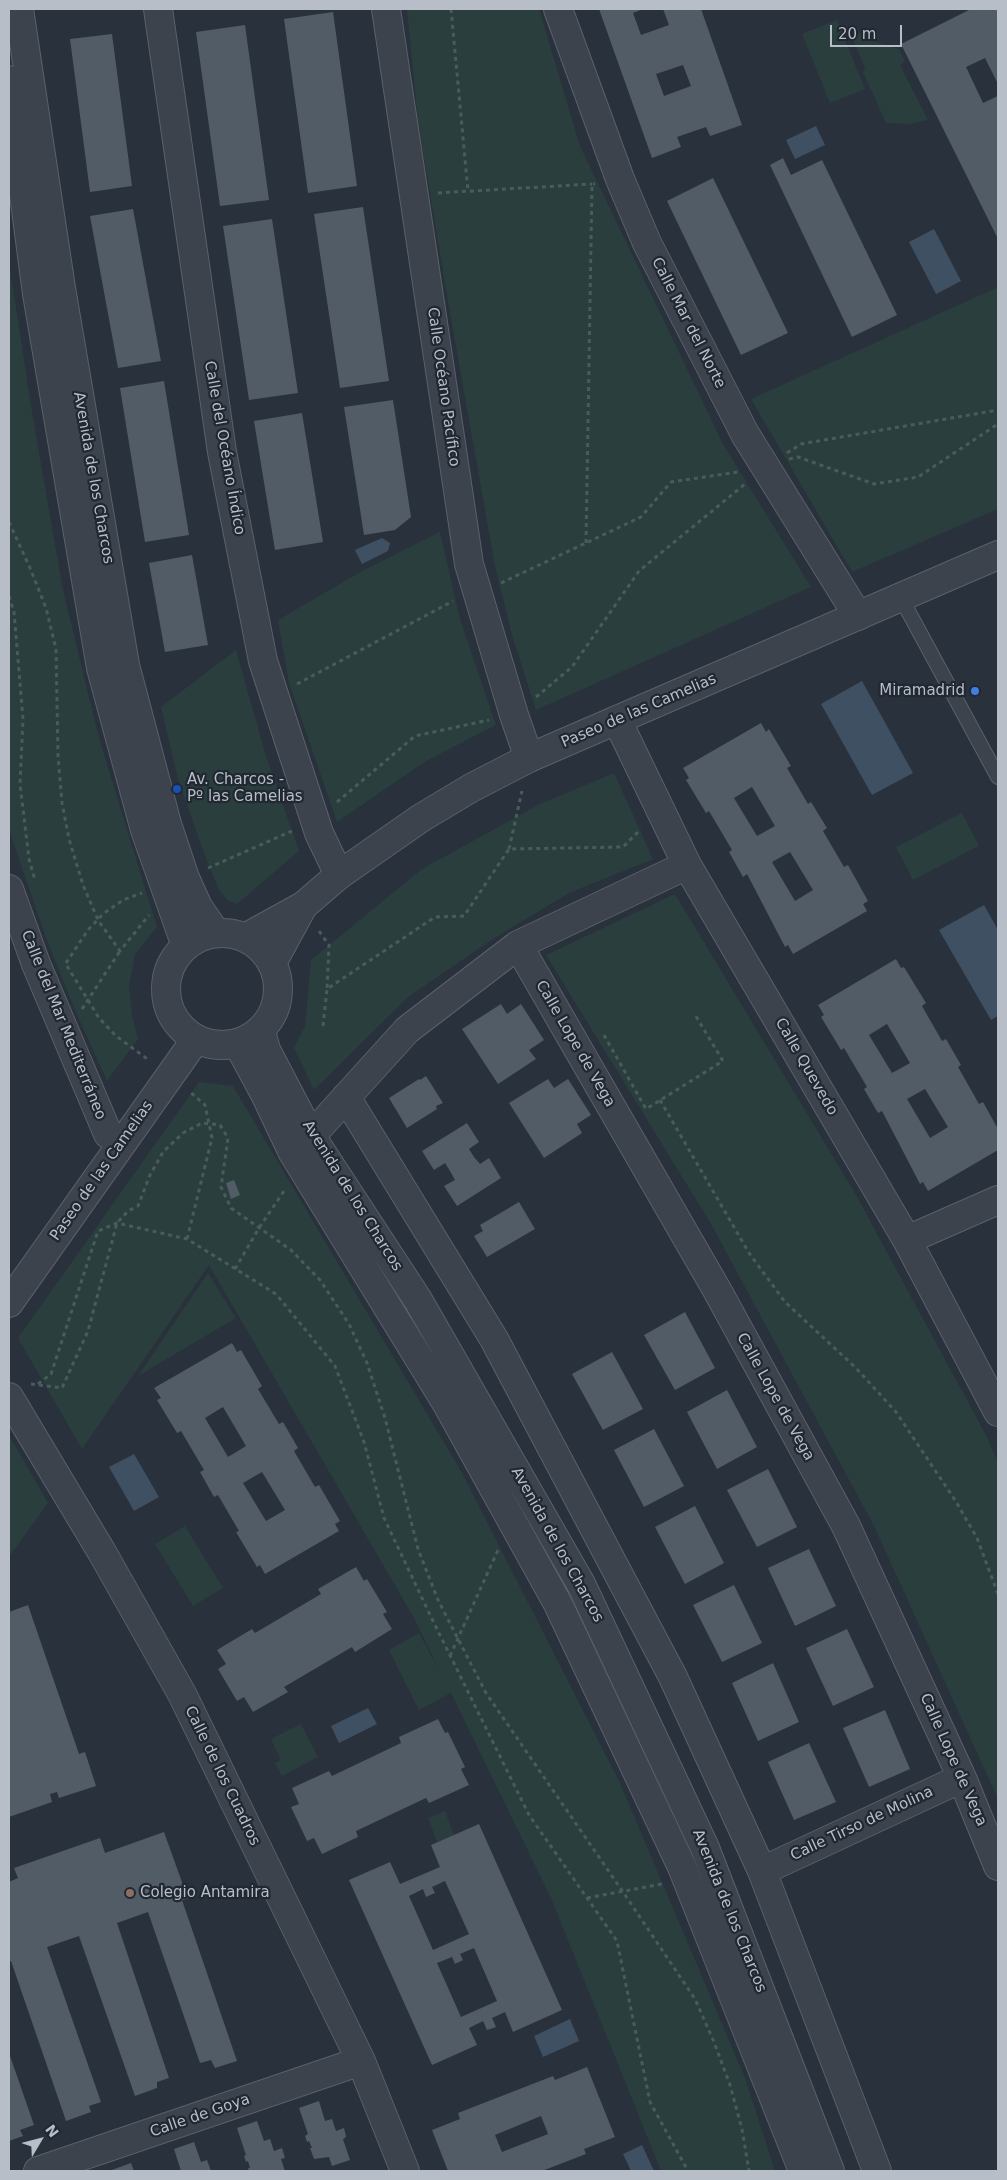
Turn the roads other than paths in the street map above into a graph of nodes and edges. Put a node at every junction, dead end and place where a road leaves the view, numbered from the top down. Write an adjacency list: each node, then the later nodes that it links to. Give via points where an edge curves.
1 (19, 9): 16 (street, Avenida de los Charcos, via 63,298 125,665 184,878)
2 (158, 9): 13 (street, Calle del Océano Índico, via 222,452 263,661 319,833)
3 (386, 9): 10 (street, Calle Océano Pacífico, via 469,564)
4 (558, 9): 8 (street, Calle Mar del Norte, via 647,243 745,434)
5 (9, 80): 19 (street, Avenida de los Charcos, via 36,294 101,668 145,830)
6 (998, 555): 7 (street, Paseo de las Camelias)
7 (901, 598): 8 (street, Paseo de las Camelias); 11 (lane)
8 (858, 616): 9 (street, Paseo de las Camelias)
9 (617, 720): 10 (street, Paseo de las Camelias); 12 (street, Calle Quevedo)
10 (529, 758): 13 (street, Paseo de las Camelias, via 421,818)
11 (998, 777)
12 (687, 865): 18 (street); 28 (street, Calle Quevedo)
13 (339, 876): 15 (street, Paseo de las Camelias)
14 (9, 889): 25 (street, Calle del Mar Mediterráneo, via 36,964)
15 (303, 906): 17 (street); 20 (street)
16 (216, 933): 17 (street); 19 (street)
17 (245, 938): 20 (street, via 256,944)
18 (518, 945): 24 (street, via 407,1030); 33 (street, Calle Lope de Vega, via 717,1290 846,1526)
19 (186, 946): 21 (street, via 169,970 166,988 174,1018)
20 (272, 963): 22 (street, via 278,1001 272,1017)
21 (189, 1034): 22 (street, via 214,1045); 23 (street, Paseo de las Camelias)
22 (250, 1037): 26 (street, Avenida de los Charcos, via 266,1050); 39 (street, Avenida de los Charcos, via 265,1094 293,1154 447,1404 558,1604 682,1867)
23 (163, 1071): 25 (street, Paseo de las Camelias); 30 (street, Paseo de las Camelias)
24 (346, 1097): 26 (street); 35 (street, via 494,1339 673,1677)
25 (108, 1134): 29 (street, Paseo de las Camelias)
26 (311, 1136): 40 (street, Avenida de los Charcos, via 418,1300 581,1584 705,1848)
27 (998, 1200): 28 (street)
28 (907, 1240): 32 (street, Calle Quevedo)
29 (9, 1273)
30 (9, 1304)
31 (15, 1394): 36 (street, Calle de los Cuadros, via 182,1694)
32 (998, 1412)
33 (962, 1778): 34 (street, Calle Lope de Vega); 35 (street, Calle Tirso de Molina)
34 (998, 1866)
35 (762, 1871): 41 (street)
36 (361, 2061): 37 (street, Calle de Goya); 38 (street, Calle de los Cuadros)
37 (38, 2171)
38 (404, 2171)
39 (803, 2171)
40 (830, 2171)
41 (877, 2171)

